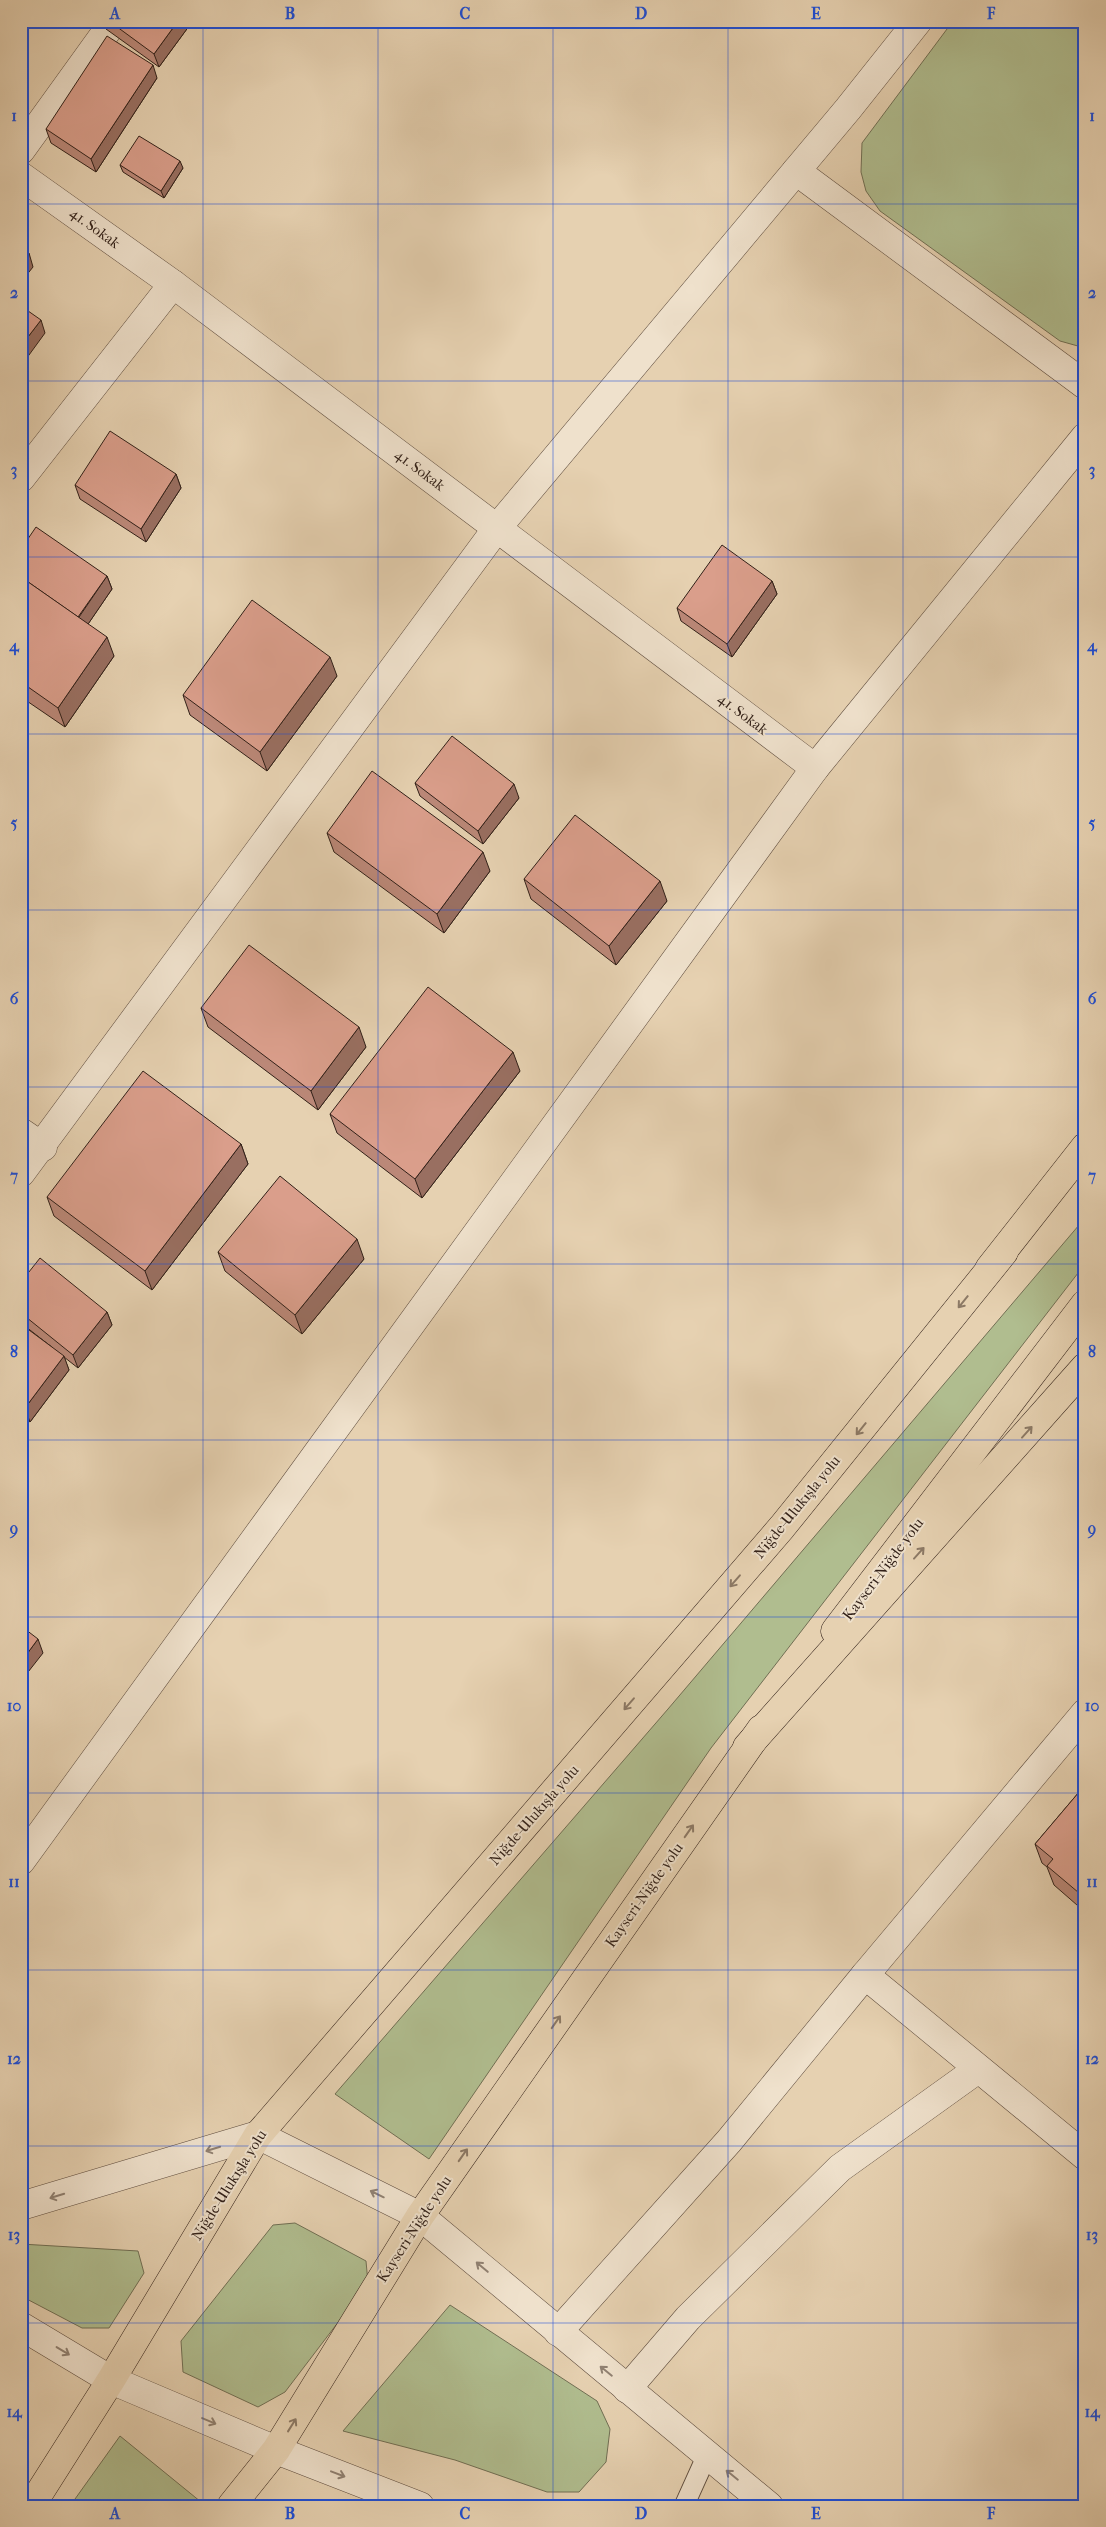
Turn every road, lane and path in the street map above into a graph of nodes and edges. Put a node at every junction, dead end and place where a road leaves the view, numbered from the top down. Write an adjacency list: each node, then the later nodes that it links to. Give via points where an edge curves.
1 (114, 21): 3 (street)
2 (918, 21): 4 (street)
3 (21, 150)
4 (796, 171): 7 (street); 10 (street)
5 (21, 176): 6 (street, 41. Sokak)
6 (173, 284): 9 (street); 10 (street, 41. Sokak)
7 (1085, 386)
8 (1085, 437): 11 (street)
9 (21, 478)
10 (497, 528): 11 (street, 41. Sokak); 12 (street)
11 (815, 768): 21 (street)
12 (32, 1139): 15 (street)
13 (1085, 1147): 16 (highway)
14 (1085, 1158): 16 (highway, Niğde-Ulukışla yolu)
15 (21, 1173)
16 (989, 1269): 24 (highway, Niğde-Ulukışla yolu, one-way to 24, via 782,1527)
17 (1085, 1304): 20 (highway, Kayseri-Niğde yolu)
18 (1085, 1367): 20 (highway, one-way to 18)
19 (1085, 1713): 22 (street)
20 (747, 1747): 27 (highway, Kayseri-Niğde yolu, one-way to 20)
21 (21, 1861)
22 (865, 1975): 23 (street); 29 (street, via 729,2141)
23 (978, 2069): 25 (street); 31 (street, via 840,2168 688,2318)
24 (258, 2135): 26 (street, one-way to 26); 27 (street, one-way to 24); 30 (highway, Niğde-Ulukışla yolu)
25 (1085, 2156)
26 (21, 2206)
27 (420, 2216): 29 (street, one-way to 27); 32 (highway, Kayseri-Niğde yolu, one-way to 27)
28 (21, 2326): 30 (street, one-way to 30)
29 (558, 2332): 31 (street, one-way to 29)
30 (111, 2380): 32 (street, one-way to 32); 34 (highway, Niğde-Ulukışla yolu)
31 (627, 2389): 33 (street)
32 (276, 2450): 35 (highway, Kayseri-Niğde yolu); 36 (street, one-way to 36)
33 (707, 2455): 37 (lane); 38 (street, one-way to 33)
34 (31, 2506)
35 (231, 2506)
36 (420, 2506)
37 (684, 2506)
38 (770, 2506)

